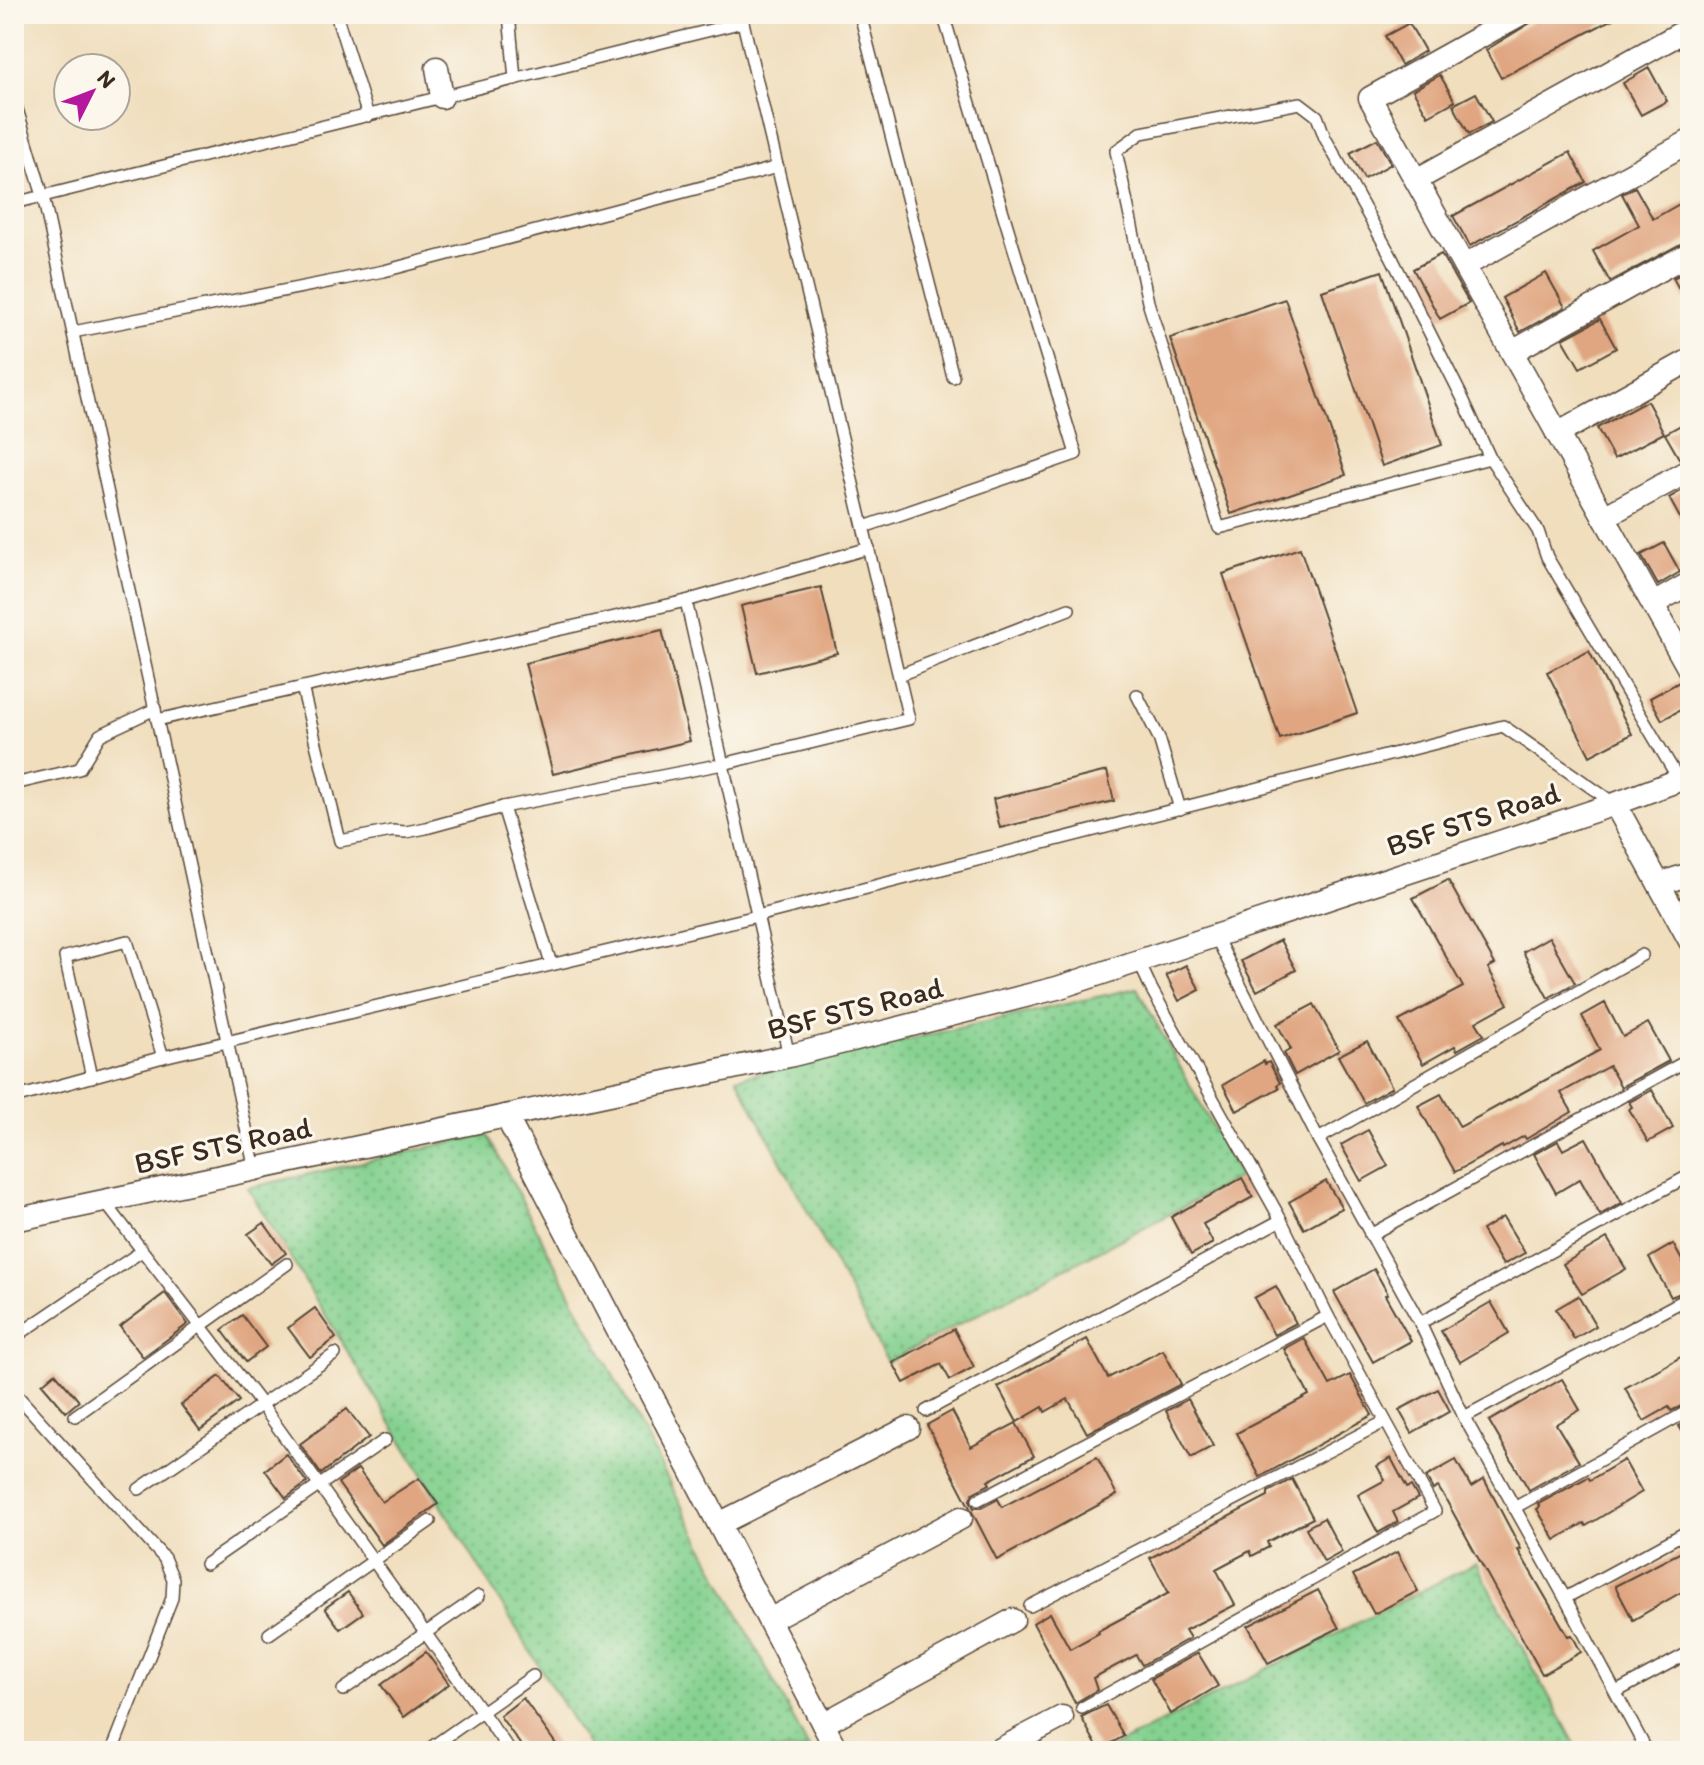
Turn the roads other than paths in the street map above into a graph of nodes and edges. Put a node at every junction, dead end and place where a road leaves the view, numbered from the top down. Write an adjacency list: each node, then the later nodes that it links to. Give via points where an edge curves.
1 (336, 14): 12 (lane)
2 (509, 14): 9 (lane)
3 (860, 14): 23 (lane)
4 (943, 14): 28 (lane, via 1076,454)
5 (1521, 14): 15 (street, via 1370,98)
6 (742, 18): 9 (lane); 14 (lane)
7 (1690, 28): 15 (street)
8 (437, 68): 10 (street)
9 (515, 79): 10 (lane)
10 (442, 97): 12 (lane)
11 (14, 99): 16 (lane)
12 (368, 116): 16 (lane)
13 (1690, 141): 19 (street)
14 (778, 167): 20 (lane, via 384,271); 28 (lane)
15 (1416, 180): 19 (street)
16 (43, 196): 17 (lane); 20 (lane)
17 (14, 203)
18 (1690, 253): 21 (street)
19 (1464, 266): 21 (street)
20 (73, 332): 38 (lane)
21 (1512, 352): 24 (street)
22 (1690, 360): 24 (street)
23 (953, 377)
24 (1557, 434): 27 (street)
25 (1490, 458): 25 (lane, via 1219,528 1148,302 1116,151 1141,133 1300,103 1317,116); 40 (lane)
26 (1690, 470): 27 (street)
27 (1604, 517): 32 (street)
28 (864, 527): 29 (lane)
29 (869, 548): 31 (lane); 35 (lane)
30 (1690, 583): 32 (street)
31 (686, 601): 36 (lane); 39 (lane)
32 (1653, 604): 34 (street)
33 (1069, 609): 35 (lane)
34 (1690, 671)
35 (899, 675): 39 (lane, via 909,719)
36 (302, 687): 38 (lane); 43 (lane, via 340,841 426,828)
37 (1137, 695): 44 (lane, via 1159,738)
38 (156, 715): 41 (lane, via 100,735 79,769); 53 (lane)
39 (723, 764): 43 (lane); 47 (lane)
40 (1685, 778): 42 (street, BSF STS Road)
41 (14, 784)
42 (1615, 804): 44 (lane, via 1503,726); 46 (street); 48 (street, BSF STS Road)
43 (503, 807): 52 (lane)
44 (1180, 809): 47 (lane)
45 (1690, 874): 46 (street)
46 (1659, 884): 49 (street)
47 (757, 916): 52 (lane); 54 (lane)
48 (1215, 935): 51 (street, BSF STS Road); 60 (lane)
49 (1690, 941)
50 (1642, 955): 60 (lane)
51 (1139, 962): 54 (street, BSF STS Road); 65 (lane)
52 (551, 964): 53 (lane)
53 (227, 1041): 55 (lane); 61 (lane)
54 (789, 1056): 59 (street, BSF STS Road)
55 (163, 1057): 57 (lane); 57 (lane, via 127,941 65,957)
56 (1690, 1059): 66 (lane)
57 (92, 1077): 58 (lane)
58 (14, 1098)
59 (506, 1116): 61 (street, BSF STS Road); 90 (street)
60 (1318, 1139): 66 (lane)
61 (255, 1169): 63 (street, BSF STS Road)
62 (1690, 1175): 71 (lane)
63 (104, 1201): 64 (street, BSF STS Road); 67 (lane)
64 (14, 1220)
65 (1281, 1220): 70 (lane); 78 (lane)
66 (1370, 1235): 71 (lane)
67 (142, 1251): 72 (lane); 73 (lane)
68 (287, 1264): 72 (lane)
69 (1690, 1297): 80 (lane)
70 (1328, 1316): 81 (lane); 86 (lane)
71 (1420, 1323): 80 (lane)
72 (199, 1325): 76 (lane); 79 (lane)
73 (18, 1335)
74 (335, 1354): 76 (lane)
75 (14, 1392): 107 (lane, via 164,1558 173,1579 172,1598)
76 (261, 1404): 84 (lane); 85 (lane)
77 (1690, 1410): 87 (lane)
78 (926, 1411)
79 (75, 1416)
80 (1464, 1417): 87 (lane)
81 (1384, 1422): 96 (lane); 105 (lane, via 1435,1511)
82 (908, 1428): 90 (street)
83 (385, 1440): 84 (lane)
84 (320, 1485): 92 (lane); 93 (lane)
85 (139, 1489)
86 (978, 1500)
87 (1514, 1508): 95 (lane)
88 (961, 1518): 97 (street)
89 (430, 1521): 92 (lane)
90 (719, 1524): 97 (street)
91 (1690, 1530): 95 (lane)
92 (372, 1561): 98 (lane); 99 (lane)
93 (206, 1564)
94 (479, 1596): 98 (lane)
95 (1565, 1598): 103 (lane)
96 (1021, 1613): 106 (street)
97 (769, 1620): 106 (street)
98 (427, 1633): 102 (lane); 104 (lane)
99 (269, 1634)
100 (1690, 1652): 103 (lane)
101 (533, 1676): 104 (lane)
102 (343, 1690)
103 (1616, 1692): 112 (lane)
104 (483, 1712): 108 (lane); 109 (lane)
105 (1072, 1712): 111 (street)
106 (823, 1724): 110 (street)
107 (112, 1751)
108 (426, 1751)
109 (510, 1751)
110 (837, 1751)
111 (997, 1751)
112 (1647, 1751)

